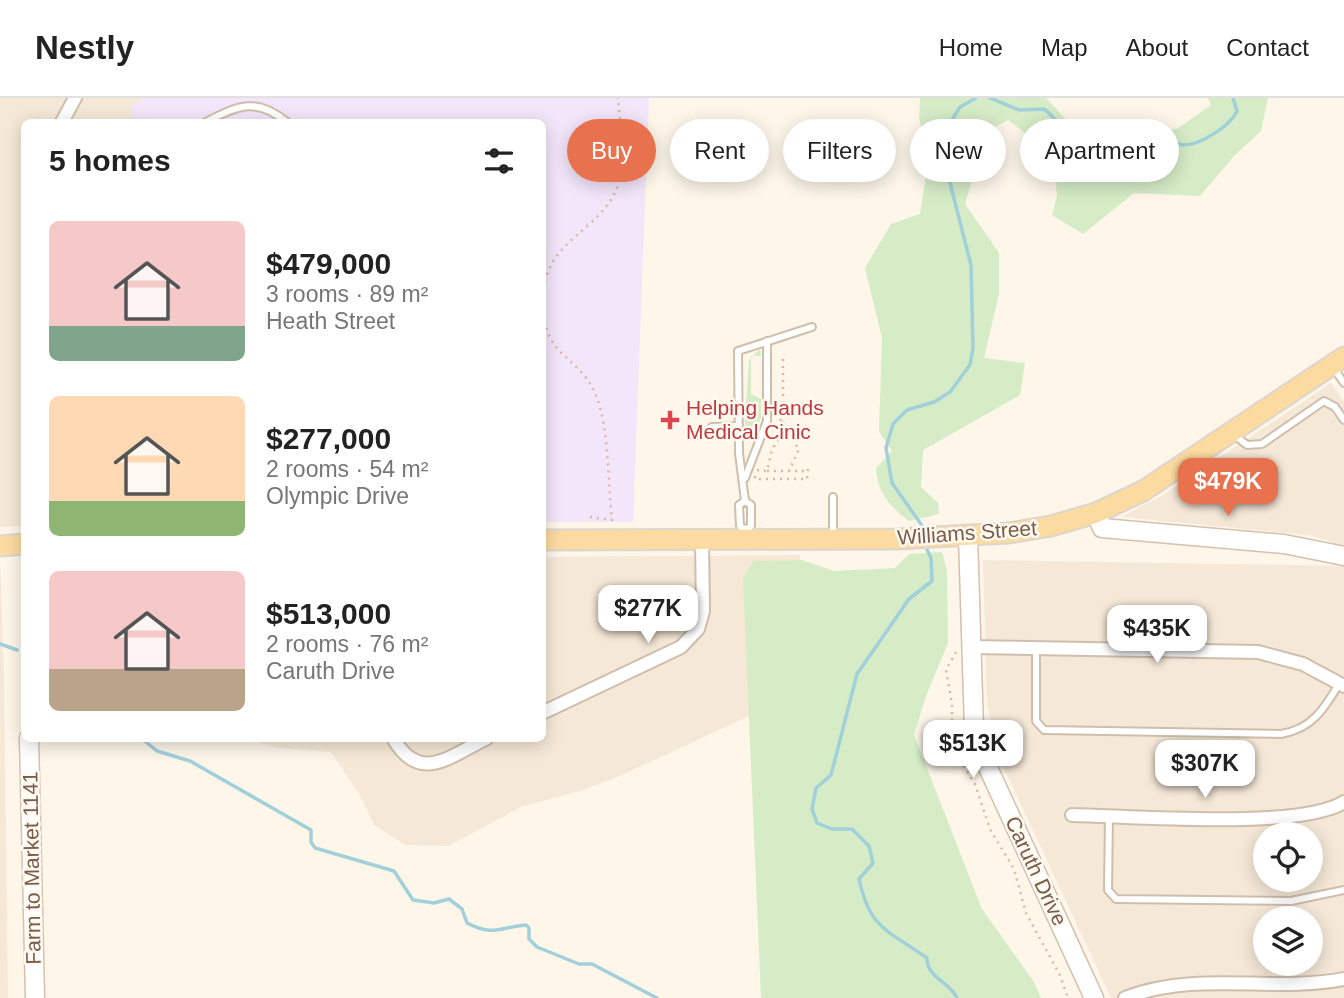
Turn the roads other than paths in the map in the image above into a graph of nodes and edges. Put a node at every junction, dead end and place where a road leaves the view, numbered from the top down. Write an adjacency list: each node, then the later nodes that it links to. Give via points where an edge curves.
1 (75, 98): 2 (street)
2 (64, 119)
3 (212, 119): 4 (lane, via 254,101 271,106)
4 (285, 119)
5 (812, 327): 6 (lane)
6 (767, 341): 10 (lane, via 738,351); 13 (lane, via 767,421)
7 (1338, 361): 8 (lane); 12 (main road, Williams Street)
8 (1344, 383)
9 (1344, 420): 12 (lane, via 1324,401 1262,444 1247,445)
10 (739, 426): 11 (lane); 13 (lane)
11 (712, 427)
12 (1232, 432): 16 (main road, Williams Street, via 1143,491)
13 (745, 479): 15 (lane)
14 (833, 497): 19 (lane)
15 (745, 504): 17 (lane, via 751,526); 17 (lane, via 740,526)
16 (1096, 513): 18 (main road, Williams Street, via 1051,526); 24 (street, via 1102,528 1284,544)
17 (746, 535): 19 (main road, Williams Street); 21 (main road, Williams Street)
18 (968, 536): 19 (main road, Williams Street); 25 (street, Caruth Drive)
19 (833, 539)
20 (546, 540): 21 (main road, Williams Street)
21 (702, 540): 28 (street, via 704,611 698,629 681,647)
22 (21, 544): 23 (main road)
23 (0, 546)
24 (1344, 556)
25 (970, 647): 26 (street); 39 (street, Caruth Drive, via 979,748)
26 (1037, 647): 27 (street, via 1258,652 1303,664); 27 (lane, via 1036,720 1044,730 1281,734 1313,721)
27 (1342, 685)
28 (546, 711)
29 (29, 742): 38 (street, Farm to Market 1141)
30 (396, 742): 31 (street, via 412,763 434,764)
31 (479, 742)
32 (1344, 802): 34 (street, via 1333,809 1283,818)
33 (1072, 815): 34 (street)
34 (1109, 816): 35 (lane, via 1108,890 1116,899 1291,901)
35 (1344, 890)
36 (1344, 979): 37 (street)
37 (1168, 992): 40 (street)
38 (35, 998)
39 (1094, 998)
40 (1125, 998)

